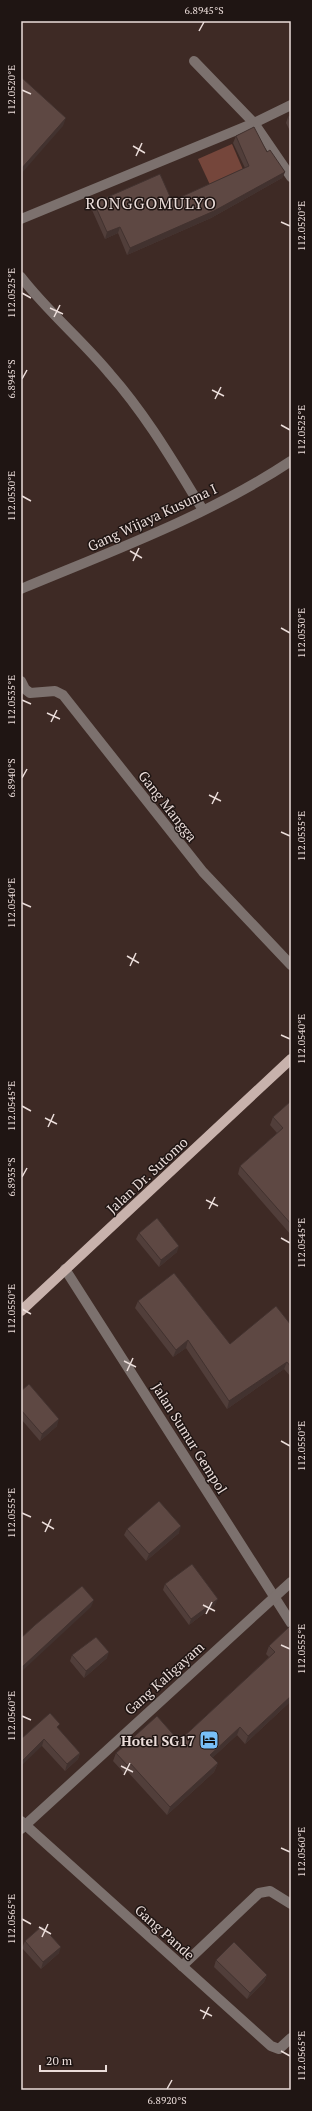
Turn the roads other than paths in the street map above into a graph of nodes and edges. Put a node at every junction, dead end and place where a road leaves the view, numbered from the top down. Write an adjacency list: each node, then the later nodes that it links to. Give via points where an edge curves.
1 (194, 61): 3 (street)
2 (291, 105): 3 (street)
3 (254, 123): 4 (street); 5 (street)
4 (291, 177)
5 (21, 219)
6 (21, 277): 8 (street, via 43,305 92,354 124,391 156,434)
7 (291, 461): 8 (street, Gang Wijaya Kusuma I, via 256,483)
8 (203, 510): 9 (street, Gang Wijaya Kusuma I, via 138,541)
9 (21, 589)
10 (21, 682): 11 (street, Gang Mangga, via 30,693 55,691 63,695 203,872)
11 (291, 965)
12 (291, 1059): 13 (main road, Jalan Dr. Sutomo)
13 (65, 1269): 14 (main road, Jalan Dr. Sutomo); 16 (street, Jalan Sumur Gempol)
14 (21, 1311)
15 (291, 1582): 16 (street, Gang Kaligayam)
16 (274, 1598): 17 (street, Jalan Sumur Gempol); 18 (street, Gang Kaligayam)
17 (291, 1623)
18 (22, 1825): 20 (street, Gang Pande)
19 (291, 1904): 20 (street, via 270,1891 259,1893)
20 (182, 1966): 21 (street, Gang Pande, via 274,2049 279,2049)
21 (291, 2038)

